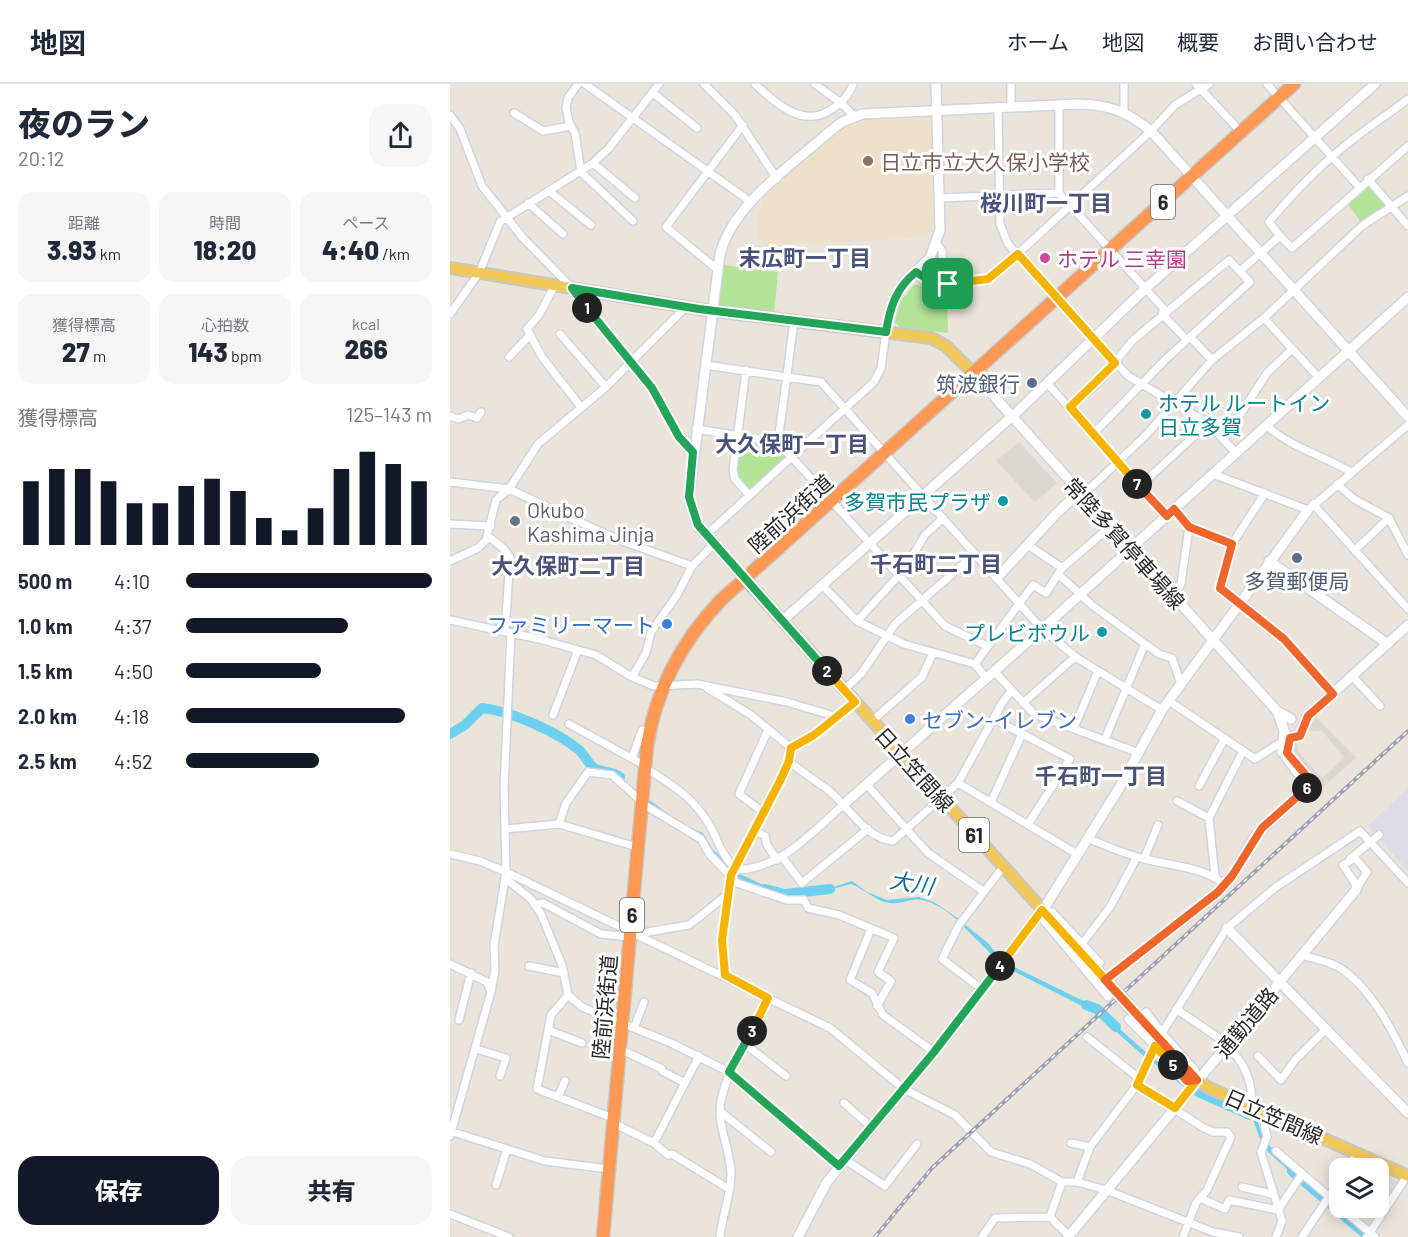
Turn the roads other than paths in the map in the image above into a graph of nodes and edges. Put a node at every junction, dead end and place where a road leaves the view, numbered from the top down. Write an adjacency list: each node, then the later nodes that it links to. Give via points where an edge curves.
1 (578, 84): 30 (street, via 566,107)
2 (585, 84): 28 (street)
3 (658, 84): 16 (street)
4 (704, 84): 29 (street)
5 (755, 84): 19 (street, via 790,111 808,118 822,116)
6 (815, 84): 19 (street)
7 (853, 84): 19 (street)
8 (936, 84): 23 (street)
9 (1011, 84): 22 (street)
10 (1124, 84): 24 (street)
11 (1209, 84): 15 (street)
12 (1268, 84): 17 (street)
13 (1294, 84): 17 (highway, 陸前浜街道 / 6)
14 (1375, 84): 34 (street)
15 (1198, 87): 32 (street); 33 (street)
16 (653, 93): 28 (street); 31 (street)
17 (1279, 97): 33 (highway, 陸前浜街道 / 6); 34 (street)
18 (1408, 99): 36 (street)
19 (841, 103): 27 (street)
20 (1059, 105): 22 (street); 24 (street, via 1102,105); 45 (street)
21 (998, 107): 22 (street); 23 (street); 46 (street)
22 (1011, 107)
23 (936, 109): 27 (street); 49 (street)
24 (1124, 112): 32 (street)
25 (514, 113): 30 (street, via 543,131)
26 (450, 115): 55 (street, via 460,129 482,186)
27 (854, 116): 41 (street)
28 (634, 118): 37 (street); 39 (street)
29 (743, 125): 39 (street); 41 (street)
30 (571, 126): 38 (street)
31 (697, 128)
32 (1151, 131): 40 (street); 52 (street)
33 (1240, 132): 40 (highway, 陸前浜街道 / 6)
34 (1315, 136): 36 (street); 54 (street)
35 (1408, 146): 42 (street)
36 (1334, 157): 43 (street); 60 (street, via 1269,222)
37 (593, 163): 38 (street); 48 (street)
38 (581, 172): 44 (street); 56 (street)
39 (705, 172): 50 (street); 66 (street, via 666,227)
40 (1191, 177): 54 (street); 62 (highway, 陸前浜街道 / 6)
41 (777, 179): 50 (street)
42 (1368, 179): 43 (street); 53 (street)
43 (1359, 187): 60 (street, via 1292,248)
44 (549, 191): 51 (street); 57 (street)
45 (1059, 193): 46 (street); 52 (street)
46 (1000, 195): 49 (street); 63 (street, via 1001,231)
47 (1408, 196): 53 (street)
48 (635, 198)
49 (940, 198): 61 (street)
50 (751, 202): 66 (street, via 728,232)
51 (528, 203): 55 (street); 59 (street)
52 (1069, 205): 62 (street); 63 (street)
53 (1391, 206): 58 (street); 74 (street, via 1363,225)
54 (1227, 216): 64 (street); 73 (street)
55 (506, 219): 69 (street, via 500,222); 72 (street)
56 (633, 221)
57 (591, 225)
58 (1408, 226)
59 (563, 234)
60 (1280, 236): 64 (street)
61 (937, 244): 68 (street); 70 (street, via 942,251)
62 (1111, 249): 73 (street); 76 (highway, 陸前浜街道 / 6)
63 (1018, 254): 70 (street, via 988,279); 76 (street)
64 (1260, 254): 67 (street); 74 (street)
65 (450, 268): 69 (main road)
66 (718, 270): 79 (street)
67 (1240, 271): 80 (street, via 1229,260); 86 (street, via 1250,282)
68 (916, 272): 70 (street, via 924,280); 83 (street, via 896,296)
69 (479, 273): 71 (main road); 78 (street)
70 (944, 284)
71 (555, 285): 72 (main road); 85 (street, via 527,329)
72 (572, 288): 77 (main road); 92 (street)
73 (1146, 288): 80 (street, via 1164,309); 87 (street)
74 (1293, 290): 81 (street); 89 (street)
75 (1408, 297): 89 (street)
76 (1058, 298): 87 (street); 96 (highway, 陸前浜街道 / 6)
77 (683, 306): 79 (main road); 92 (street)
78 (451, 309)
79 (713, 310): 82 (main road); 94 (street)
80 (1162, 314): 86 (street); 93 (street)
81 (1264, 318): 88 (street); 91 (street)
82 (794, 321): 83 (main road); 97 (street)
83 (886, 332): 96 (main road, via 939,341); 105 (street, via 878,376)
84 (560, 334): 101 (street)
85 (530, 336): 90 (street); 103 (street)
86 (1188, 338): 91 (street); 100 (street)
87 (1095, 340): 93 (street); 99 (street)
88 (1292, 349): 98 (street); 116 (street, via 1267,373 1236,421)
89 (1349, 351): 98 (street); 109 (street)
90 (509, 357)
91 (1212, 360): 102 (street)
92 (631, 363): 101 (street); 118 (street)
93 (1115, 363): 100 (street); 104 (street)
94 (705, 365): 95 (street); 113 (street)
95 (746, 370): 97 (street); 115 (street)
96 (974, 374): 108 (street, 常陸多賀停車場線); 119 (highway, 陸前浜街道 / 6)
97 (786, 376): 105 (street, via 820,382); 117 (street)
98 (1319, 378): 112 (street)
99 (1047, 383): 104 (street); 108 (street)
100 (1142, 385): 102 (street); 114 (street)
101 (606, 387): 103 (street)
102 (1174, 402): 110 (street); 122 (street)
103 (581, 407): 128 (street, via 538,444)
104 (1070, 407): 114 (street)
105 (845, 409): 119 (street); 121 (street)
106 (481, 412): 107 (street, via 477,418)
107 (450, 416)
108 (1011, 417): 130 (street, 常陸多賀停車場線); 132 (street)
109 (1408, 417)
110 (1208, 423): 116 (street); 127 (street)
111 (1408, 425): 123 (street)
112 (1267, 426): 120 (street); 123 (street, via 1280,438)
113 (696, 429): 115 (street); 118 (street)
114 (1093, 434): 122 (street)
115 (738, 435): 117 (street); 131 (street, via 733,470 735,479)
116 (1221, 436): 120 (street)
117 (778, 442): 121 (street)
118 (693, 452): 145 (street, via 689,497 693,516)
119 (885, 453): 132 (street); 133 (highway, 陸前浜街道 / 6)
120 (1236, 453): 124 (street)
121 (792, 457): 131 (street); 133 (street)
122 (1119, 462): 127 (street); 130 (street)
123 (1351, 472): 126 (street)
124 (1213, 474): 129 (street); 135 (street)
125 (450, 482): 128 (street)
126 (1337, 484): 134 (street); 138 (street, via 1354,499)
127 (1139, 487): 135 (street)
128 (509, 489): 136 (street, via 496,500); 156 (street, via 614,538)
129 (1265, 493): 134 (street); 147 (street)
130 (1081, 494): 142 (street, 常陸多賀停車場線); 149 (street)
131 (749, 495): 145 (street)
132 (923, 496): 137 (street); 146 (street)
133 (832, 502): 146 (street); 160 (highway, 陸前浜街道 / 6)
134 (1310, 507): 151 (street); 155 (street)
135 (1170, 512): 143 (street); 150 (street)
136 (492, 517): 140 (street); 141 (street)
137 (943, 518): 152 (street); 158 (street, via 925,535)
138 (1389, 518): 151 (street); 153 (street)
139 (450, 524): 140 (street)
140 (482, 526): 141 (street)
141 (491, 526): 144 (street)
142 (1110, 526): 150 (street, 常陸多賀停車場線); 157 (street)
143 (1189, 527): 147 (street); 163 (street, via 1181,584)
144 (488, 536): 154 (street, via 478,548); 173 (street, via 510,557)
145 (705, 536): 148 (street)
146 (870, 544): 158 (street); 161 (street)
147 (1232, 544): 165 (street, via 1220,588)
148 (713, 545): 156 (street); 160 (street)
149 (1028, 545): 157 (street); 159 (street)
150 (1130, 549): 162 (street); 163 (street, 常陸多賀停車場線)
151 (1355, 550): 167 (street)
152 (975, 554): 159 (street); 164 (street)
153 (1408, 555)
154 (450, 561)
155 (1269, 561): 165 (street); 177 (street)
156 (692, 566): 186 (street, via 651,632 646,653)
157 (1060, 571): 162 (street); 166 (street, via 1046,593 1033,585)
158 (898, 575): 164 (street); 170 (street)
159 (997, 578): 166 (street)
160 (745, 579): 169 (main road, 日立笠間線 / 61); 190 (highway, 陸前浜街道 / 6, via 692,634)
161 (823, 586): 169 (street); 170 (street)
162 (1082, 593): 172 (street); 176 (street, via 1093,606)
163 (1173, 596): 175 (street, 常陸多賀停車場線)
164 (922, 601): 174 (street); 178 (street, via 945,626)
165 (1239, 602): 175 (street); 194 (street, via 1284,639)
166 (1019, 604): 172 (street); 178 (street)
167 (1408, 609)
168 (450, 620): 173 (street)
169 (782, 621): 192 (main road, 日立笠間線 / 61)
170 (857, 621): 174 (street)
171 (1408, 626): 177 (street)
172 (1042, 629): 181 (street); 183 (street)
173 (508, 632): 179 (street); 238 (street)
174 (885, 636): 180 (street); 192 (street, via 861,674)
175 (1212, 640): 188 (street); 200 (street, 常陸多賀停車場線)
176 (1145, 644): 188 (street, via 1172,658); 191 (street)
177 (1388, 644): 185 (street)
178 (987, 646): 182 (street)
179 (578, 650): 186 (street, via 596,655); 201 (street)
180 (933, 653): 182 (street); 206 (street, via 922,677)
181 (1075, 657): 184 (street); 197 (street)
182 (975, 664): 187 (street)
183 (994, 671): 187 (street); 193 (street)
184 (1098, 671): 191 (street); 208 (street)
185 (1352, 676): 194 (street); 198 (street)
186 (632, 677): 190 (street)
187 (986, 678): 220 (street)
188 (1181, 684): 195 (street)
189 (701, 685): 190 (street); 203 (street, via 788,702); 209 (street)
190 (662, 687): 211 (highway, 陸前浜街道 / 6)
191 (1125, 688): 199 (street); 215 (street)
192 (844, 690): 196 (main road, 日立笠間線 / 61)
193 (1011, 691): 197 (street); 204 (street)
194 (1333, 694): 202 (street)
195 (1169, 701): 199 (street); 214 (street)
196 (855, 702): 203 (street); 206 (main road, 日立笠間線 / 61)
197 (1023, 703): 208 (street, via 1034,714)
198 (1380, 706)
199 (1162, 710): 219 (street)
200 (1277, 711): 205 (street); 212 (street)
201 (554, 715)
202 (1308, 716): 205 (street); 210 (street)
203 (837, 717): 217 (street)
204 (994, 719): 213 (street); 224 (street)
205 (1292, 719): 210 (street, via 1301,722); 212 (street, via 1285,722)
206 (872, 721): 220 (main road, 日立笠間線 / 61)
207 (568, 724): 221 (street)
208 (1074, 728): 215 (street)
209 (768, 730): 217 (street); 233 (street, via 738,794)
210 (1303, 730): 212 (street, via 1300,736)
211 (649, 731): 221 (street, via 642,730); 223 (highway, 陸前浜街道 / 6)
212 (1285, 733): 216 (street); 227 (street, via 1287,753 1311,782)
213 (1022, 734): 231 (street); 236 (street, via 1070,759)
214 (1225, 738): 218 (street); 226 (street)
215 (1105, 739): 219 (street)
216 (1280, 743): 218 (street, via 1258,758); 227 (street, via 1284,759 1304,783)
217 (791, 748): 222 (street)
218 (1243, 751): 234 (street)
219 (1139, 753): 243 (street)
220 (902, 754): 225 (street); 228 (main road, 日立笠間線 / 61)
221 (632, 758): 223 (street)
222 (789, 761): 232 (street, via 828,790); 233 (street)
223 (644, 766): 230 (highway, 陸前浜街道 / 6); 252 (street, via 681,790 703,814)
224 (958, 783): 228 (street); 231 (street)
225 (867, 785): 232 (street); 240 (street)
226 (1198, 786)
227 (1302, 792): 256 (street, via 1255,836)
228 (940, 798): 240 (street); 251 (main road, 日立笠間線 / 61)
229 (1177, 801): 234 (street)
230 (641, 802): 235 (street, via 612,775 588,772 566,803); 245 (highway, 陸前浜街道 / 6); 252 (street, via 701,839 710,855)
231 (991, 802): 236 (street)
232 (842, 806): 239 (street); 249 (street)
233 (763, 812): 241 (street)
234 (1209, 818): 254 (street)
235 (559, 824): 238 (street); 245 (street)
236 (1028, 824): 246 (street)
237 (1158, 825): 248 (street)
238 (505, 829): 253 (street)
239 (868, 829): 240 (street, via 893,841); 249 (street, via 802,884)
240 (908, 829): 258 (street, via 928,853)
241 (754, 830): 249 (street, via 765,836); 252 (street)
242 (1379, 835): 244 (street)
243 (1087, 838): 246 (street); 248 (street)
244 (1372, 842): 250 (street); 255 (street); 262 (street, via 1360,831 1276,887)
245 (637, 847): 264 (highway, 陸前浜街道 / 6)
246 (1077, 854): 261 (street)
247 (450, 855): 253 (street)
248 (1140, 858): 254 (street, via 1203,870); 265 (street)
249 (779, 859): 252 (street, via 759,868)
250 (1350, 859): 257 (street, via 1343,865); 257 (street, via 1355,858 1367,872)
251 (1003, 867): 258 (street); 261 (main road, 日立笠間線 / 61)
252 (733, 871): 259 (street); 263 (street, via 737,883 788,900 804,900 808,908 840,915)
253 (506, 872): 260 (street, via 506,879); 264 (street); 276 (street)
254 (1215, 876): 256 (street)
255 (1408, 883)
256 (1225, 885): 273 (street)
257 (1356, 890): 266 (street, 通勤道路)
258 (982, 891): 275 (street, via 949,941 942,959)
259 (727, 895): 264 (street, via 689,925); 272 (street, via 722,940)
260 (534, 903): 264 (street, via 543,903 602,934); 271 (street, via 542,914)
261 (1042, 910): 265 (street, via 1052,912); 273 (main road, 日立笠間線 / 61); 275 (street); 279 (street, via 1045,922)
262 (1227, 928): 274 (street); 282 (street)
263 (871, 929): 281 (street, via 850,980 872,993); 281 (street, via 894,938 878,972 891,981)
264 (634, 935): 272 (street); 286 (highway, 陸前浜街道 / 6)
265 (1081, 945): 267 (street)
266 (1300, 955): 274 (street, 通勤道路); 299 (street, via 1331,964 1352,978)
267 (1100, 963)
268 (450, 964): 270 (street)
269 (529, 966): 271 (street)
270 (471, 973): 276 (street, via 487,982); 285 (street)
271 (564, 973): 277 (street)
272 (725, 975): 278 (street)
273 (1105, 980): 306 (main road, 日立笠間線 / 61)
274 (1280, 981): 288 (street); 295 (street, 通勤道路)
275 (983, 990): 298 (street)
276 (490, 992): 297 (street)
277 (568, 995): 286 (street, via 582,1006); 289 (street, via 553,1011)
278 (768, 998): 293 (street); 310 (street, via 830,1028)
279 (1108, 998)
280 (644, 1002): 287 (street)
281 (877, 1006): 298 (street, via 883,1015)
282 (1176, 1009): 290 (street); 295 (street)
283 (1146, 1012): 290 (street)
284 (1128, 1019): 294 (street)
285 (459, 1020)
286 (622, 1023): 287 (street); 296 (highway, 陸前浜街道 / 6)
287 (634, 1028): 300 (street)
288 (1326, 1029): 301 (street, via 1281,1080); 316 (street)
289 (548, 1030): 292 (street); 311 (street, via 537,1089)
290 (1162, 1034): 306 (street, via 1196,1070)
291 (1086, 1037): 308 (street)
292 (582, 1043)
293 (745, 1044): 303 (street); 305 (street)
294 (1155, 1046): 306 (street, via 1187,1081); 308 (street)
295 (1227, 1046): 306 (street, 通勤道路); 314 (street, via 1248,1074)
296 (620, 1048): 309 (street); 317 (highway, 陸前浜街道 / 6)
297 (476, 1049): 304 (street, via 506,1058); 319 (street)
298 (934, 1052): 310 (street)
299 (1406, 1054): 302 (street)
300 (699, 1056): 303 (street); 309 (street)
301 (1258, 1056)
302 (1408, 1063)
303 (729, 1072): 315 (street); 329 (street)
304 (500, 1076)
305 (786, 1076)
306 (1197, 1080): 313 (street, 通勤道路); 314 (main road, 日立笠間線 / 61)
307 (565, 1081): 311 (street)
308 (1138, 1082): 313 (street); 323 (street)
309 (685, 1083): 320 (street)
310 (904, 1089): 318 (street); 333 (street, via 955,1114 991,1152 1030,1164)
311 (558, 1098): 317 (street)
312 (844, 1103): 318 (street)
313 (1175, 1108): 338 (street, 通勤道路); 341 (street, via 1204,1128 1227,1132 1231,1137)
314 (1256, 1108): 327 (main road, 日立笠間線 / 61); 339 (street, via 1267,1137 1261,1152)
315 (721, 1112): 326 (street); 337 (street, via 731,1164)
316 (1408, 1113)
317 (613, 1121): 320 (street); 330 (highway, 陸前浜街道 / 6)
318 (871, 1127): 329 (street)
319 (450, 1133): 324 (street)
320 (654, 1143): 337 (street)
321 (1071, 1143): 323 (street)
322 (917, 1144): 329 (street, via 885,1186)
323 (1090, 1147): 334 (street)
324 (507, 1149): 330 (street, via 545,1161); 335 (street)
325 (1276, 1151): 331 (street)
326 (771, 1152)
327 (1358, 1154): 328 (street); 332 (main road, 日立笠間線 / 61)
328 (1355, 1158)
329 (842, 1162): 352 (street)
330 (609, 1169): 350 (highway, 陸前浜街道 / 6)
331 (1300, 1176): 342 (street); 343 (street)
332 (1408, 1176): 348 (street)
333 (1062, 1182): 334 (street); 345 (street)
334 (1077, 1182): 338 (street)
335 (496, 1185)
336 (1242, 1187): 339 (street)
337 (729, 1189): 351 (street)
338 (1106, 1190): 347 (street); 354 (street, 通勤道路)
339 (1272, 1194): 343 (street)
340 (1329, 1196): 342 (street)
341 (1202, 1198): 343 (street, via 1225,1209 1229,1200); 347 (street)
342 (1327, 1199): 358 (street)
343 (1278, 1210): 357 (street, via 1282,1221)
344 (450, 1214): 349 (street)
345 (1050, 1216): 353 (street, via 995,1218); 354 (street)
346 (1352, 1218): 348 (street)
347 (1187, 1222): 355 (street); 356 (street)
348 (1370, 1235)
349 (509, 1237)
350 (603, 1237)
351 (720, 1237)
352 (798, 1237)
353 (982, 1237)
354 (1069, 1237)
355 (1183, 1237)
356 (1239, 1237)
357 (1276, 1237)
358 (1302, 1237)

